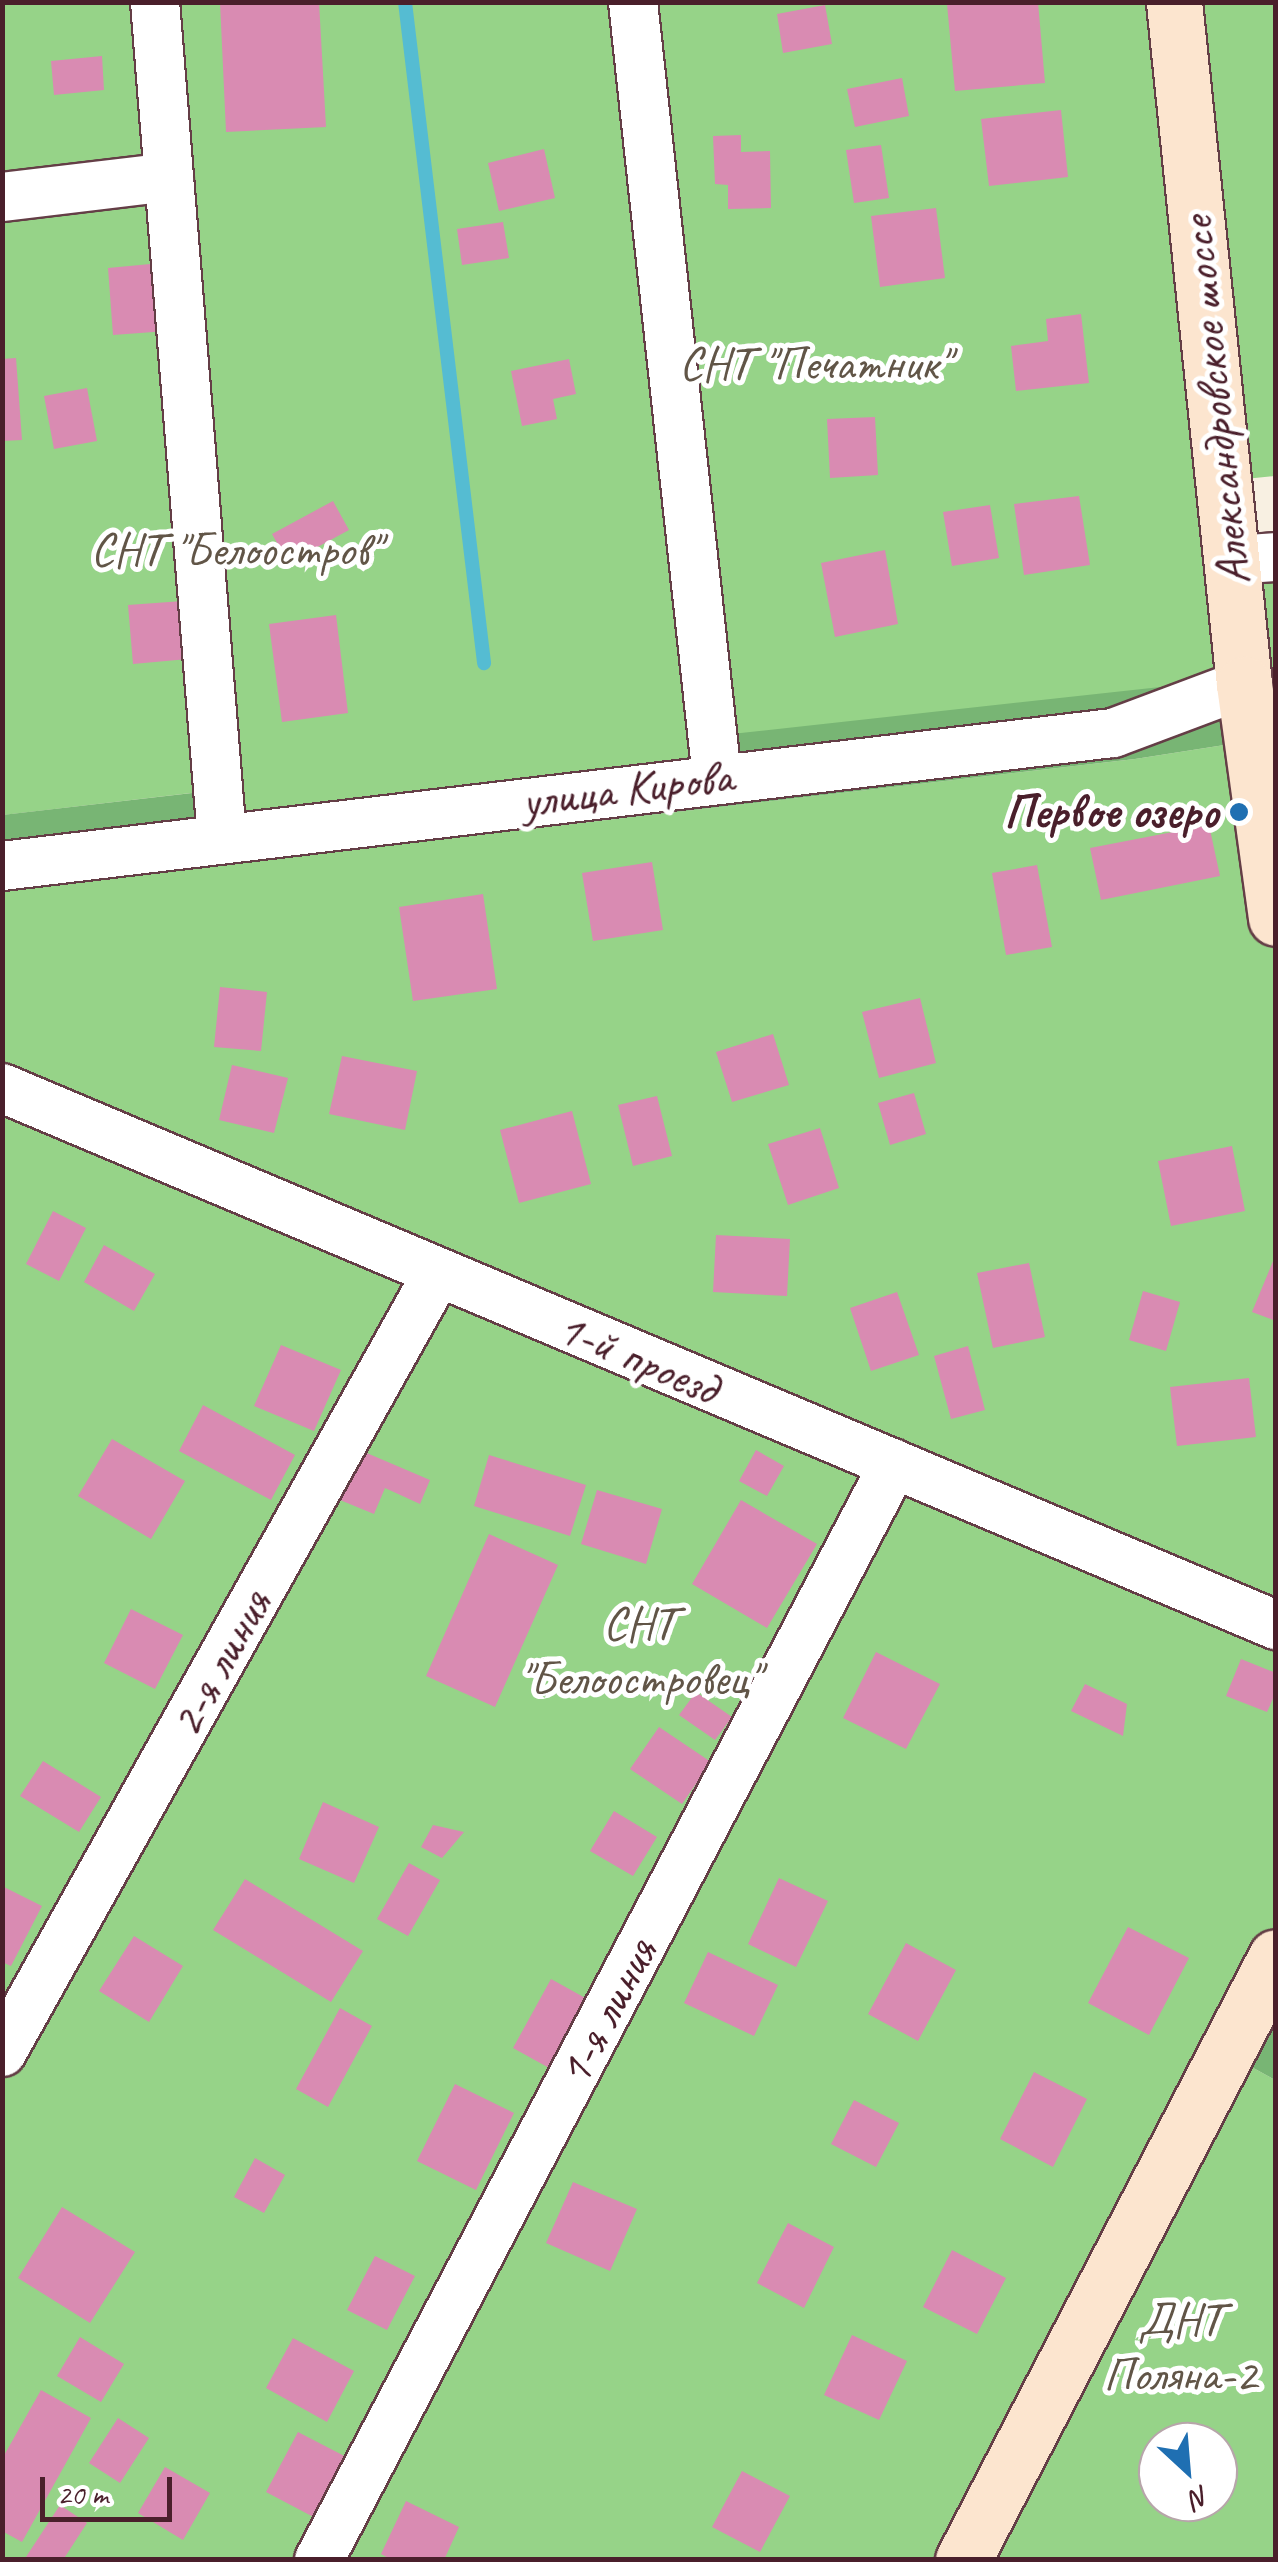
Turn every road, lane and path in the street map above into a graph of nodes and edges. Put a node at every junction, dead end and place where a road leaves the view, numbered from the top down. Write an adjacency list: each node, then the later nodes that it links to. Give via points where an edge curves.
1 (155, 2): 4 (street)
2 (634, 2): 8 (street)
3 (1174, 2): 6 (street, Александровское шоссе)
4 (169, 178): 5 (street); 9 (street)
5 (2, 197)
6 (1254, 558): 7 (street, Александровское шоссе)
7 (1244, 684): 8 (street, улица Кирова, via 1114,733); 11 (street, Александровское шоссе)
8 (717, 778): 9 (street, улица Кирова)
9 (222, 838): 10 (street, улица Кирова)
10 (2, 866)
11 (1276, 918)
12 (2, 1088): 13 (street, 1-й проезд)
13 (437, 1274): 14 (street, 1-й проезд); 17 (street, 2-я линия)
14 (894, 1464): 15 (street, 1-й проезд); 18 (street, 1-я линия)
15 (1276, 1625)
16 (1276, 1957): 19 (street)
17 (2, 2052)
18 (319, 2560)
19 (964, 2560)

